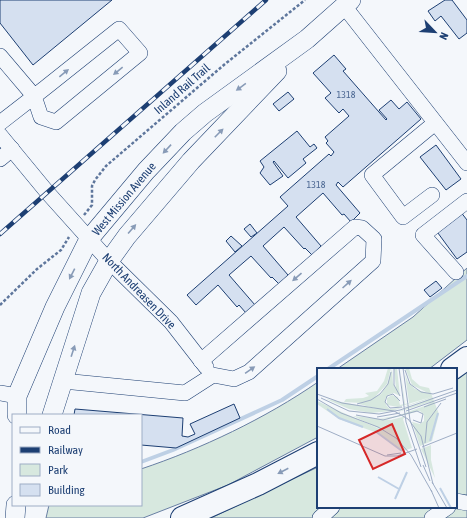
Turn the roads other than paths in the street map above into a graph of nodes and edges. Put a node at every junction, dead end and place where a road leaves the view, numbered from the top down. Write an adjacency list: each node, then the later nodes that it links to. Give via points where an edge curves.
1 (347, 3): 2 (main road, West Mission Avenue); 6 (street)
2 (307, 39): 13 (main road, West Mission Avenue, one-way to 13, via 183,132 146,171); 14 (main road, West Mission Avenue, one-way to 2, via 191,161)
3 (0, 56): 4 (street)
4 (34, 96): 4 (street, one-way to 4, via 119,29 140,54 56,122 41,117); 5 (street)
5 (0, 123)
6 (435, 123): 10 (street); 11 (street, via 372,174 403,216)
7 (0, 135): 8 (street, North Andreasen Drive)
8 (12, 149): 9 (street); 13 (street, North Andreasen Drive)
9 (0, 159)
10 (467, 163)
11 (432, 195)
12 (467, 201): 15 (street, via 423,235)
13 (89, 239): 14 (street, North Andreasen Drive); 21 (main road, West Mission Avenue, one-way to 21)
14 (109, 261): 17 (street, North Andreasen Drive, via 171,322); 20 (main road, West Mission Avenue, one-way to 14, via 91,293)
15 (456, 272)
16 (467, 358): 18 (highway)
17 (201, 360): 19 (street, North Andreasen Drive); 19 (street, one-way to 17, via 234,379 250,372 373,261 374,239 362,228 355,227)
18 (453, 368)
19 (213, 375): 20 (street, via 185,393)
20 (63, 381): 23 (main road, West Mission Avenue)
21 (9, 394): 22 (main road, West Mission Avenue)
22 (17, 414)
23 (52, 414)
24 (317, 454): 31 (highway, one-way to 31, via 258,484)
25 (457, 501): 26 (street)
26 (467, 503)
27 (16, 506): 30 (main road)
28 (331, 508): 32 (street)
29 (447, 508): 33 (street)
30 (15, 518)
31 (182, 518)
32 (320, 518)
33 (432, 518)

